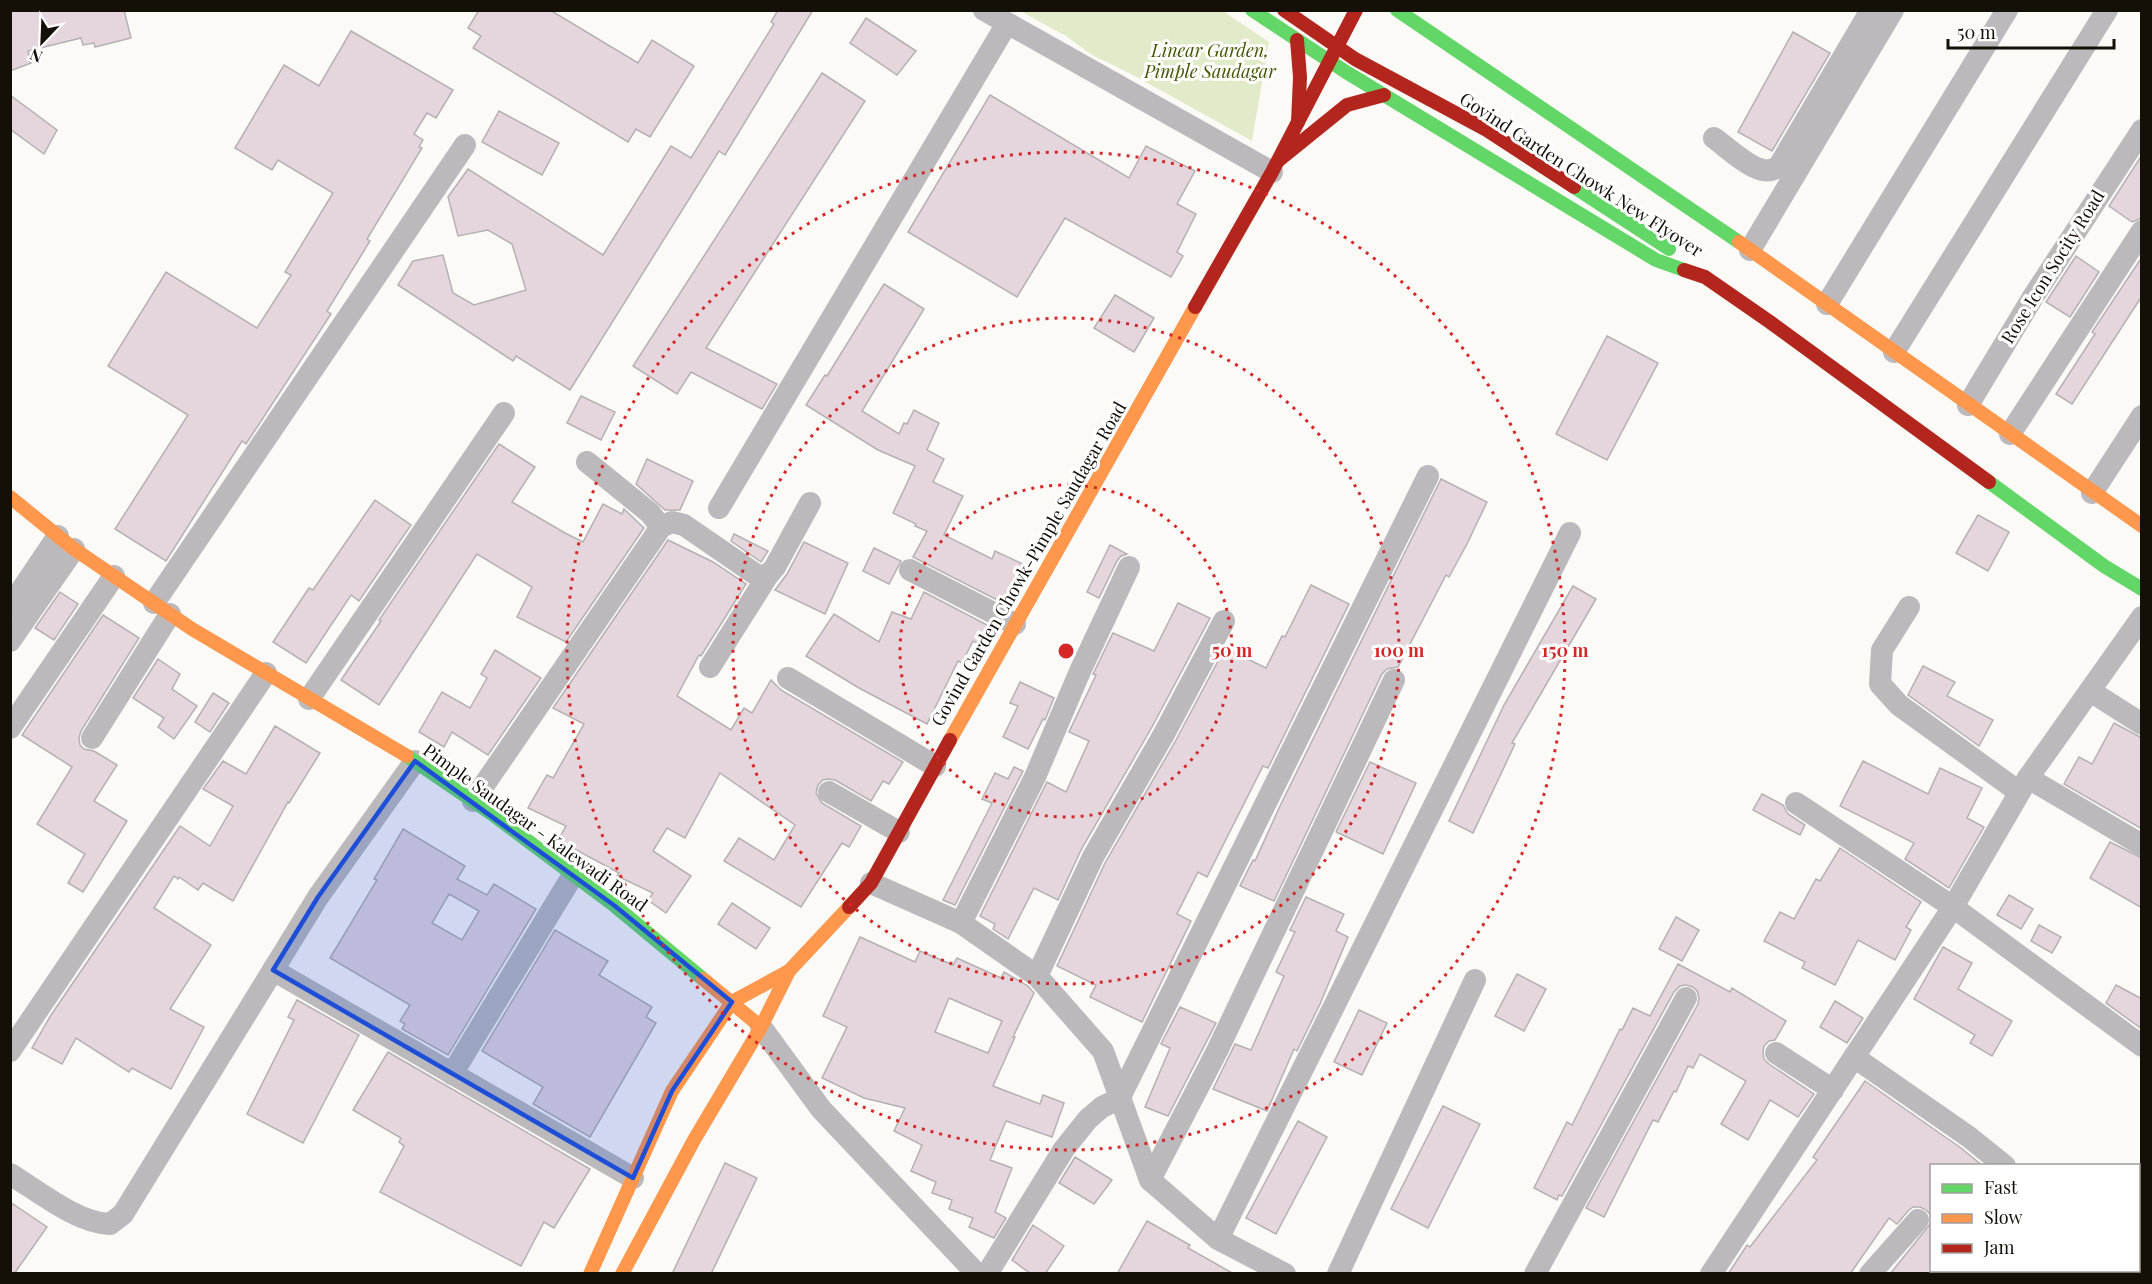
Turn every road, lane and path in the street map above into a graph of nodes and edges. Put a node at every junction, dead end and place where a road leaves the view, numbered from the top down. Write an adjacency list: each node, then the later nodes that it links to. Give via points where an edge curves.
1 (984, 10): 10 (street)
2 (1252, 10): 11 (main road)
3 (1284, 10): 22 (main road, Govind Garden Chowk New Flyover, bridge, via 1355,59 1485,129 1669,249)
4 (1356, 10): 12 (main road, Govind Garden Chowk-Pimple Saudagar Road)
5 (1396, 10): 21 (main road, Govind Garden Chowk New Flyover)
6 (1871, 10): 16 (street, via 1774,171 1756,168)
7 (1893, 10): 21 (street)
8 (2007, 10): 23 (street)
9 (2107, 10): 24 (street)
10 (1006, 25): 18 (street); 34 (street)
11 (1297, 40): 12 (main road); 14 (main road)
12 (1330, 60): 13 (main road); 14 (main road, Govind Garden Chowk-Pimple Saudagar Road)
13 (1384, 95): 18 (main road, via 1347,105); 22 (main road, via 1656,260)
14 (1298, 122): 18 (main road, Govind Garden Chowk-Pimple Saudagar Road)
15 (2142, 130): 25 (street, Rose Icon Socity Road)
16 (1714, 138)
17 (465, 145): 46 (street)
18 (1275, 166): 49 (main road, Govind Garden Chowk-Pimple Saudagar Road)
19 (1717, 212): 21 (main road)
20 (2142, 231): 28 (street)
21 (1741, 244): 23 (main road, Govind Garden Chowk New Flyover)
22 (1705, 277): 43 (main road)
23 (1827, 304): 24 (main road, Govind Garden Chowk New Flyover)
24 (1894, 352): 25 (main road, Govind Garden Chowk New Flyover)
25 (1968, 405): 28 (main road, Govind Garden Chowk New Flyover)
26 (504, 413): 56 (street)
27 (2142, 416): 31 (street)
28 (2010, 434): 31 (main road, Govind Garden Chowk New Flyover)
29 (587, 462): 36 (street, via 650,513)
30 (1428, 476): 85 (street)
31 (2092, 493): 35 (main road, Govind Garden Chowk New Flyover)
32 (10, 497): 38 (main road, Pimple Saudagar - Kalewadi Road)
33 (810, 503): 41 (street)
34 (719, 508)
35 (2142, 526)
36 (661, 527): 41 (street, via 672,522 684,525 758,576); 64 (street)
37 (1570, 533): 91 (street)
38 (66, 542): 42 (main road, Pimple Saudagar - Kalewadi Road); 44 (street); 50 (street)
39 (1129, 567): 71 (street, via 1035,777)
40 (910, 570): 49 (street)
41 (768, 575): 51 (street)
42 (114, 576): 46 (main road, Pimple Saudagar - Kalewadi Road); 58 (street)
43 (2142, 590)
44 (10, 607)
45 (1909, 607): 62 (street, via 1882,650 1880,684 1899,705)
46 (162, 609): 52 (main road, Pimple Saudagar - Kalewadi Road); 59 (street)
47 (2142, 617): 55 (street)
48 (1224, 621): 74 (street, via 1093,857)
49 (1015, 624): 61 (main road, Govind Garden Chowk-Pimple Saudagar Road)
50 (10, 641)
51 (710, 667)
52 (267, 673): 56 (main road, Pimple Saudagar - Kalewadi Road); 80 (street)
53 (788, 678): 61 (street)
54 (1394, 680): 89 (street, via 1217,1051)
55 (2090, 691): 57 (street); 62 (street)
56 (309, 699): 60 (main road, Pimple Saudagar - Kalewadi Road)
57 (2142, 724)
58 (10, 728)
59 (92, 738)
60 (415, 761): 64 (main road, Pimple Saudagar - Kalewadi Road); 72 (street, via 318,897)
61 (935, 766): 66 (main road, Govind Garden Chowk-Pimple Saudagar Road)
62 (2024, 785): 67 (street); 70 (street)
63 (829, 792): 66 (street)
64 (473, 801): 68 (main road, Pimple Saudagar - Kalewadi Road)
65 (1796, 803): 70 (street)
66 (899, 832): 69 (main road, Govind Garden Chowk-Pimple Saudagar Road)
67 (2142, 846)
68 (573, 875): 77 (main road, Pimple Saudagar - Kalewadi Road); 83 (street)
69 (871, 883): 71 (street); 73 (main road, Govind Garden Chowk-Pimple Saudagar Road)
70 (1953, 907): 79 (street); 82 (street)
71 (961, 923): 74 (street)
72 (273, 970): 83 (street); 87 (street, via 123,1214 110,1224 97,1224)
73 (789, 971): 77 (main road); 78 (main road)
74 (1037, 976): 85 (street, via 1103,1052)
75 (1475, 980): 97 (street)
76 (1686, 998): 98 (street)
77 (732, 1002): 78 (main road, Pimple Saudagar - Kalewadi Road); 88 (main road, via 672,1091)
78 (761, 1027): 93 (main road); 94 (street, via 821,1108)
79 (2142, 1046)
80 (10, 1051)
81 (1776, 1053): 84 (street)
82 (1854, 1057): 84 (street); 86 (street)
83 (452, 1074): 88 (street)
84 (1833, 1090): 99 (street)
85 (1119, 1099): 89 (street); 95 (street, via 1088,1119 1064,1149)
86 (2003, 1164)
87 (10, 1174)
88 (633, 1178): 92 (main road)
89 (1150, 1180): 91 (street)
90 (1918, 1220): 100 (street)
91 (1218, 1239): 96 (street)
92 (590, 1274)
93 (622, 1274)
94 (977, 1274)
95 (987, 1274)
96 (1285, 1274)
97 (1338, 1274)
98 (1535, 1274)
99 (1711, 1274)
100 (1870, 1274)

